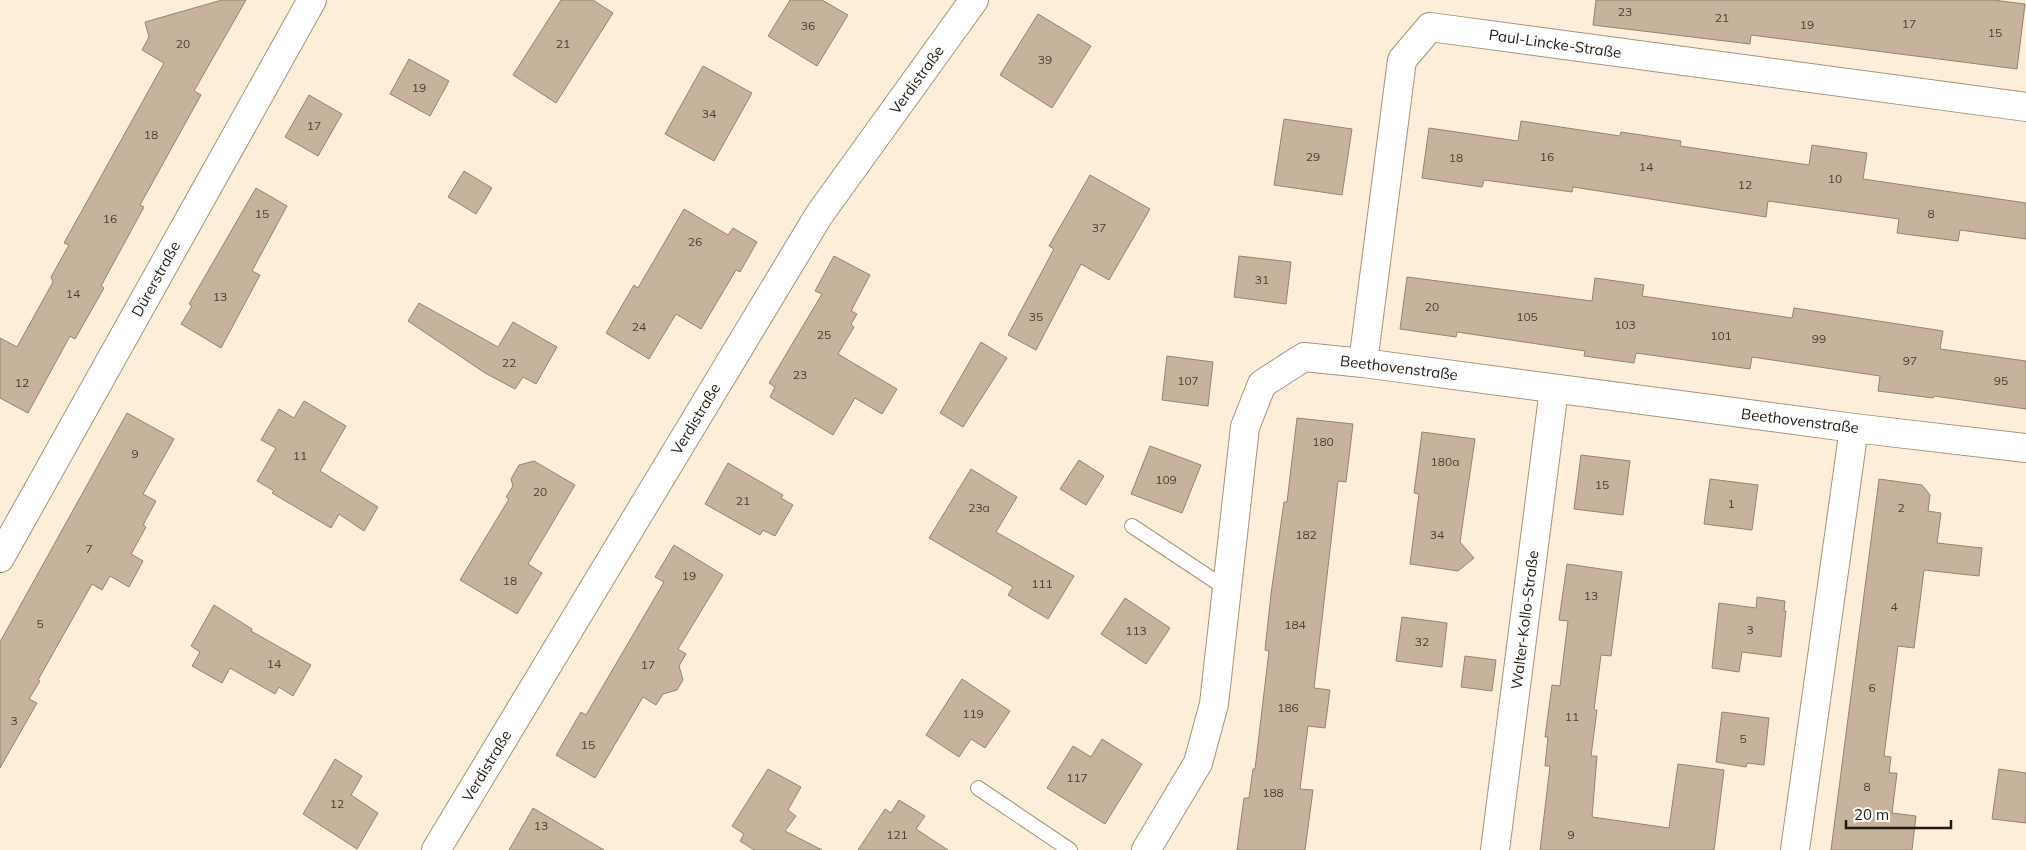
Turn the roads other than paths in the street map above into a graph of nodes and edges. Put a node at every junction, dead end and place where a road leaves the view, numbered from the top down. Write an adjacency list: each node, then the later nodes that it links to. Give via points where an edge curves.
1 (312, 0): 9 (street, Dürerstraße)
2 (974, 0): 12 (street, Verdistraße, via 819,215)
3 (2026, 107): 4 (street, Paul-Lincke-Straße, via 1430,27 1402,60)
4 (1363, 363): 5 (street, Beethovenstraße); 10 (street, Beethovenstraße, via 1304,357 1262,384 1245,427)
5 (1554, 389): 6 (street, Beethovenstraße); 15 (street, Walter-Kollo-Straße)
6 (1854, 428): 7 (street, Beethovenstraße); 16 (street)
7 (2026, 448)
8 (1132, 526): 10 (lane)
9 (0, 558)
10 (1227, 589): 14 (street, Beethovenstraße, via 1214,704 1198,763)
11 (978, 788): 13 (lane)
12 (436, 850)
13 (1070, 850)
14 (1146, 850)
15 (1495, 850)
16 (1795, 850)

